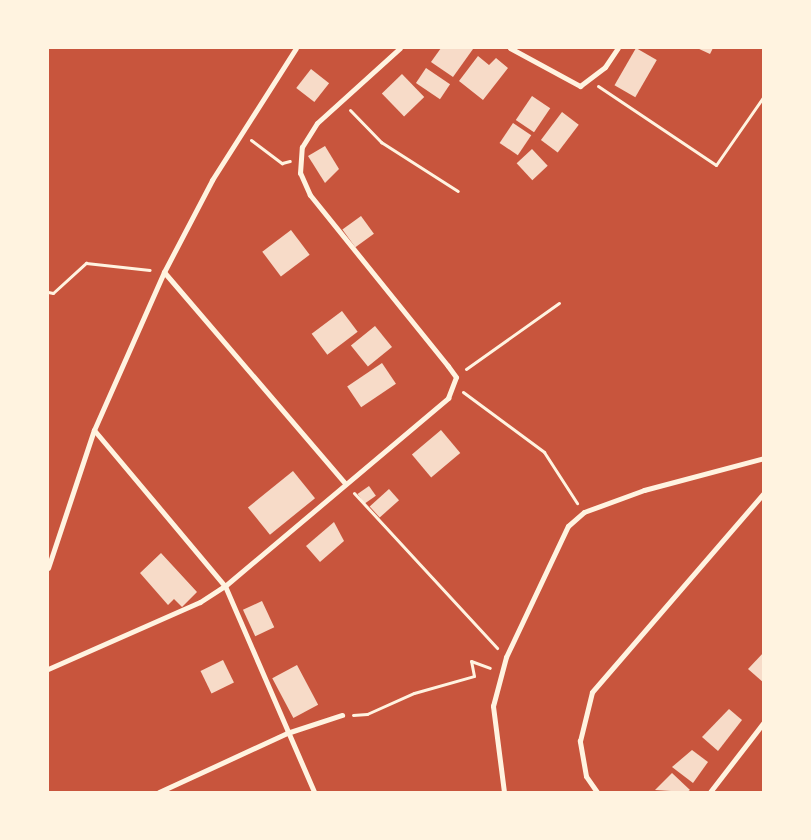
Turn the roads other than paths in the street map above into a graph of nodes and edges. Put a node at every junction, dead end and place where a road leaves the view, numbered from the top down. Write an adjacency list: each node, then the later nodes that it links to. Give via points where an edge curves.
1 (296, 48): 5 (street, via 241,132)
2 (400, 48): 8 (street, via 339,99 308,134 300,159 310,195 456,377 455,385 440,406)
3 (510, 48): 4 (street, via 568,83 580,86 595,76)
4 (618, 48)
5 (164, 272): 6 (street); 8 (street)
6 (94, 430): 10 (street); 11 (street)
7 (764, 458): 18 (street, via 644,490 584,512 568,526 506,657 493,706)
8 (345, 483): 11 (street)
9 (764, 494): 19 (street, via 592,692 580,741 586,776)
10 (48, 568)
11 (225, 586): 12 (street, via 200,602); 15 (street)
12 (48, 669)
13 (342, 715): 15 (street)
14 (764, 722): 20 (street)
15 (287, 733): 16 (street); 17 (street)
16 (159, 792)
17 (314, 792)
18 (504, 792)
19 (597, 792)
20 (710, 792)

